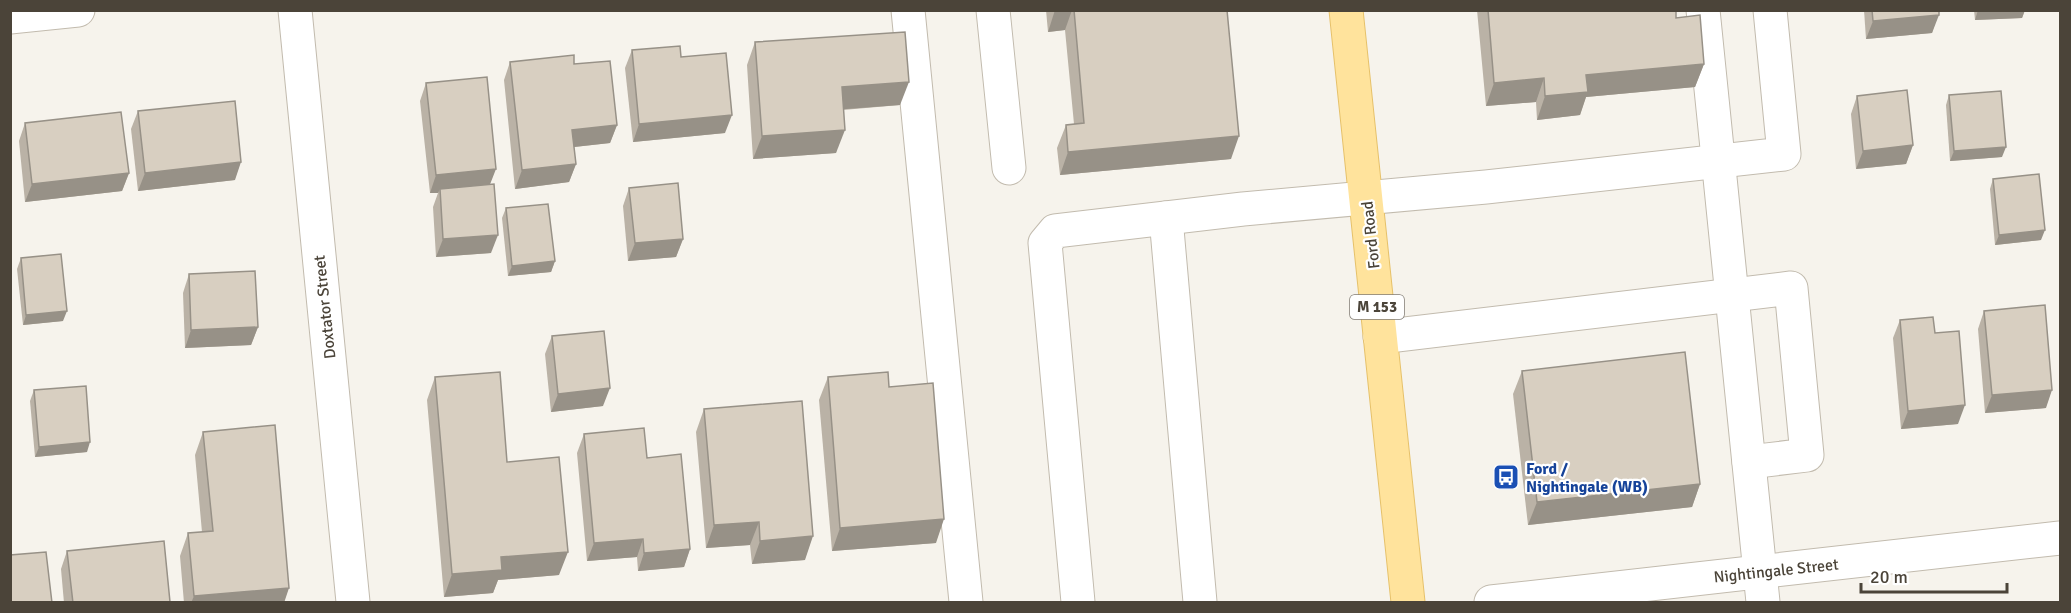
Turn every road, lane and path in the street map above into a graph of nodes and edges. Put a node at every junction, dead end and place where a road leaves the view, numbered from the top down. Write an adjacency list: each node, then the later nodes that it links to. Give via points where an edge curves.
1 (78, 10): 8 (street)
2 (295, 10): 18 (street, Doxtator Street)
3 (908, 10): 19 (street)
4 (993, 10): 10 (street)
5 (1346, 10): 11 (main road, Ford Road / M 153)
6 (1703, 10): 9 (street)
7 (1770, 10): 9 (street, via 1784,154)
8 (10, 17)
9 (1718, 160): 11 (street); 13 (street)
10 (1009, 168)
11 (1366, 199): 12 (street); 14 (main road, Ford Road / M 153)
12 (1166, 218): 20 (street, via 1055,231 1044,243); 21 (street)
13 (1732, 294): 14 (street); 15 (street); 15 (street, via 1791,288 1807,455)
14 (1380, 337): 22 (main road, Ford Road / M 153)
15 (1749, 462): 17 (street)
16 (2061, 538): 17 (street, Nightingale Street)
17 (1762, 587): 23 (street, Nightingale Street)
18 (353, 603)
19 (966, 603)
20 (1078, 603)
21 (1200, 603)
22 (1408, 603)
23 (1491, 603)

